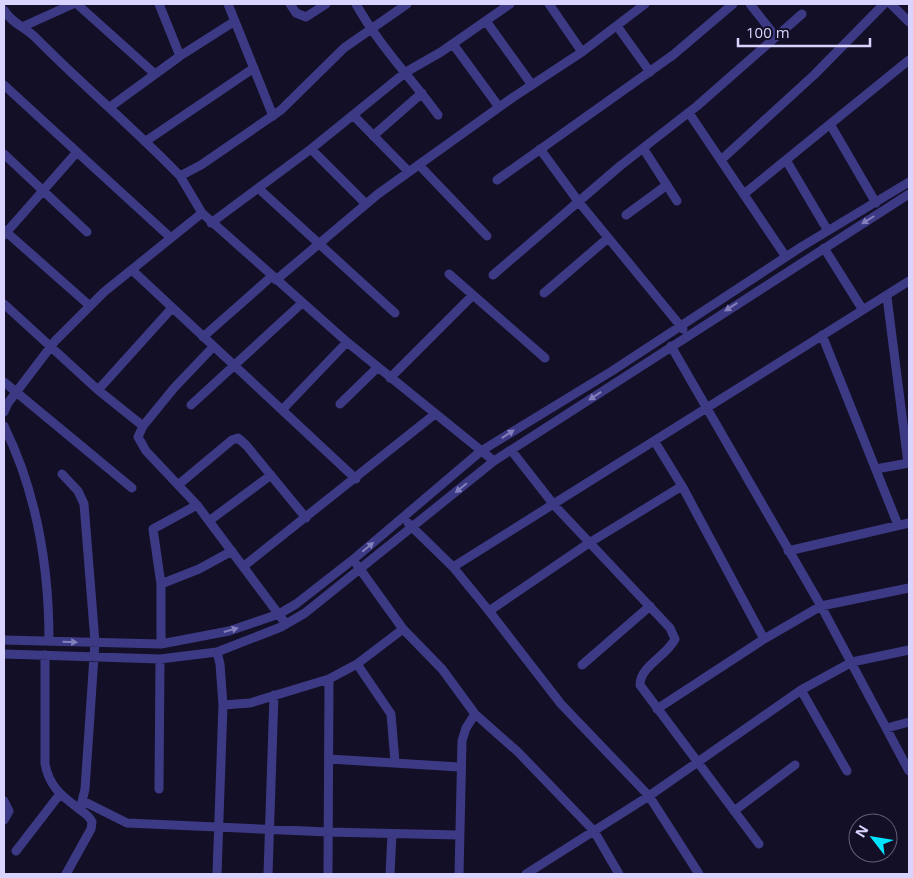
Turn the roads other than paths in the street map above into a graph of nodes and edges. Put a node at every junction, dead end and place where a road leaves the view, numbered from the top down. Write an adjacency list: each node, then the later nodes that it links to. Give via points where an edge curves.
1 (77, 4): 32 (street)
2 (159, 4): 27 (street)
3 (228, 4): 18 (street)
4 (290, 4): 5 (street, via 296,14 306,16)
5 (326, 4)
6 (356, 4): 23 (street)
7 (407, 4): 23 (street)
8 (510, 4): 19 (street)
9 (549, 4): 26 (street)
10 (645, 4): 21 (street)
11 (733, 4): 31 (street)
12 (750, 4): 24 (street)
13 (884, 4): 50 (street, via 814,75)
14 (891, 4): 20 (street)
15 (68, 5): 22 (street)
16 (4, 10): 22 (street)
17 (802, 14): 24 (street)
18 (235, 21): 27 (street); 29 (street)
19 (486, 21): 25 (street); 34 (street)
20 (909, 22)
21 (617, 26): 26 (street); 31 (street)
22 (22, 27): 36 (street)
23 (370, 30): 30 (street); 41 (street, via 344,48)
24 (776, 37): 38 (street)
25 (453, 44): 30 (street); 37 (street)
26 (582, 52): 34 (street)
27 (180, 56): 32 (street)
28 (909, 60): 42 (street)
29 (254, 68): 41 (street); 44 (street)
30 (406, 72): 35 (street); 39 (street)
31 (650, 72): 47 (street)
32 (155, 74): 36 (street)
33 (4, 85): 48 (street)
34 (532, 85): 37 (street)
35 (422, 93): 40 (street); 43 (street)
36 (110, 107): 44 (street)
37 (499, 107): 52 (street)
38 (689, 113): 45 (street); 50 (street)
39 (353, 115): 43 (street); 46 (street)
40 (438, 115)
41 (272, 116): 54 (street)
42 (830, 124): 51 (street); 64 (street)
43 (373, 136): 53 (street)
44 (146, 141): 54 (street)
45 (643, 148): 57 (street); 62 (street)
46 (311, 149): 58 (street); 65 (street)
47 (540, 149): 55 (street); 62 (street)
48 (77, 152): 59 (street); 73 (street)
49 (4, 154): 59 (street)
50 (721, 160): 60 (street)
51 (786, 160): 60 (street); 69 (street)
52 (419, 165): 53 (street); 72 (street)
53 (409, 172): 65 (street)
54 (180, 176): 66 (street)
55 (497, 180)
56 (909, 182): 64 (street)
57 (667, 185): 63 (street); 67 (street)
58 (258, 188): 68 (street); 75 (street)
59 (42, 191): 70 (street); 71 (street)
60 (744, 194): 77 (street)
61 (909, 194): 76 (street, one-way to 76)
62 (578, 201): 74 (street); 80 (street)
63 (677, 201)
64 (876, 203): 69 (street)
65 (366, 204): 75 (street)
66 (202, 213): 68 (street); 73 (street)
67 (626, 214)
68 (211, 223): 81 (street)
69 (828, 231): 77 (street)
70 (5, 232): 88 (street)
71 (87, 232)
72 (487, 236)
73 (171, 238): 78 (street)
74 (608, 238): 83 (street); 92 (street)
75 (320, 243): 81 (street); 91 (street)
76 (824, 248): 90 (street); 93 (street, one-way to 93)
77 (786, 257): 92 (street)
78 (132, 270): 88 (street); 89 (street)
79 (450, 274): 84 (street)
80 (493, 275)
81 (274, 278): 86 (street); 95 (street)
82 (909, 281): 85 (street)
83 (544, 293)
84 (473, 295): 100 (street); 103 (street)
85 (887, 297): 90 (street); 119 (street)
86 (302, 303): 96 (street); 101 (street)
87 (4, 304): 97 (street)
88 (90, 306): 97 (street)
89 (172, 308): 95 (street); 105 (street)
90 (863, 310): 94 (street)
91 (395, 313)
92 (679, 325): 93 (street); 117 (street, one-way to 92, via 612,371)
93 (687, 335): 98 (street)
94 (822, 336): 109 (street); 120 (street)
95 (202, 337): 99 (street)
96 (347, 342): 102 (street); 110 (street)
97 (52, 346): 105 (street); 106 (street)
98 (671, 346): 109 (street); 116 (street, one-way to 116)
99 (213, 347): 101 (street); 114 (street)
100 (545, 358)
101 (233, 366): 108 (street); 110 (street)
102 (378, 367): 103 (street); 107 (street)
103 (390, 378): 112 (street)
104 (4, 382): 106 (street)
105 (98, 390): 114 (street)
106 (17, 392): 111 (street); 126 (street)
107 (340, 404)
108 (191, 405)
109 (708, 407): 115 (street); 137 (street)
110 (282, 410): 123 (street)
111 (4, 412)
112 (435, 414): 117 (street); 123 (street)
113 (4, 426): 152 (street, via 33,500 49,592)
114 (143, 426): 124 (street, via 138,437 140,441)
115 (656, 442): 125 (street); 128 (street)
116 (511, 450): 118 (street); 128 (street)
117 (481, 451): 118 (street); 130 (street)
118 (494, 461): 134 (street, one-way to 134)
119 (909, 463): 120 (street)
120 (876, 469): 133 (street)
121 (62, 474): 153 (street, via 78,491 84,504)
122 (270, 475): 124 (street, via 238,438); 129 (street); 131 (street)
123 (356, 479): 129 (street)
124 (178, 484): 127 (street)
125 (682, 486): 135 (street); 150 (street)
126 (132, 488)
127 (197, 505): 131 (street); 142 (street, via 153,529)
128 (554, 505): 135 (street); 141 (street)
129 (306, 518): 139 (street)
130 (403, 518): 134 (street); 138 (street, one-way to 130)
131 (209, 521): 136 (street)
132 (909, 523): 133 (street)
133 (898, 525): 137 (street)
134 (412, 527): 140 (street); 141 (street)
135 (589, 543): 144 (street); 146 (street)
136 (232, 551): 139 (street); 142 (street)
137 (788, 551): 145 (street)
138 (353, 560): 140 (street); 147 (street)
139 (244, 566): 147 (street)
140 (359, 568): 148 (street); 149 (street)
141 (453, 568): 146 (street)
142 (161, 584): 154 (street)
143 (909, 588): 145 (street)
144 (650, 606): 163 (street); 168 (street, via 670,628 674,639 672,646 640,680 642,690)
145 (821, 606): 150 (street); 161 (street)
146 (489, 611): 181 (street, via 561,704)
147 (278, 614): 148 (street); 154 (street, one-way to 147, via 229,631)
148 (286, 624): 156 (street)
149 (403, 629): 162 (street); 169 (street, via 442,669)
150 (764, 639): 168 (street)
151 (4, 640): 152 (street)
152 (49, 641): 153 (street, one-way to 153)
153 (95, 642): 154 (street); 159 (street)
154 (161, 644)
155 (909, 650): 161 (street)
156 (217, 652): 160 (street); 167 (street)
157 (4, 654): 158 (street)
158 (45, 655): 159 (street); 180 (street, via 45,764 48,778)
159 (94, 657): 160 (street); 183 (street)
160 (160, 659): 179 (street)
161 (852, 662): 165 (street); 171 (street)
162 (357, 664): 164 (street); 173 (street, via 391,714)
163 (582, 665)
164 (329, 679): 166 (street); 172 (street)
165 (801, 690): 174 (street); 177 (street)
166 (274, 695): 167 (street, via 250,703); 187 (street)
167 (223, 706): 186 (street)
168 (657, 709): 174 (street)
169 (475, 714): 176 (street, via 462,741); 188 (street, via 518,752)
170 (909, 722): 171 (street)
171 (887, 728): 178 (street)
172 (329, 759): 173 (street); 189 (street)
173 (395, 762): 176 (street)
174 (698, 762): 181 (street); 184 (street)
175 (795, 765): 184 (street)
176 (460, 767): 191 (street)
177 (847, 771)
178 (909, 771)
179 (159, 789)
180 (60, 794): 183 (street); 193 (street)
181 (649, 796): 188 (street); 202 (street)
182 (4, 801): 185 (street, via 9,811)
183 (82, 805): 186 (street, via 127,823); 194 (street, via 93,825)
184 (734, 811): 192 (street)
185 (4, 820)
186 (218, 827): 187 (street); 195 (street)
187 (271, 830): 189 (street); 196 (street)
188 (594, 831): 200 (street); 201 (street)
189 (328, 832): 190 (street); 197 (street)
190 (392, 834): 191 (street); 198 (street)
191 (458, 835): 199 (street)
192 (758, 844)
193 (16, 851)
194 (66, 874)
195 (217, 874)
196 (268, 874)
197 (328, 874)
198 (390, 874)
199 (459, 874)
200 (526, 874)
201 (619, 874)
202 (699, 874)

